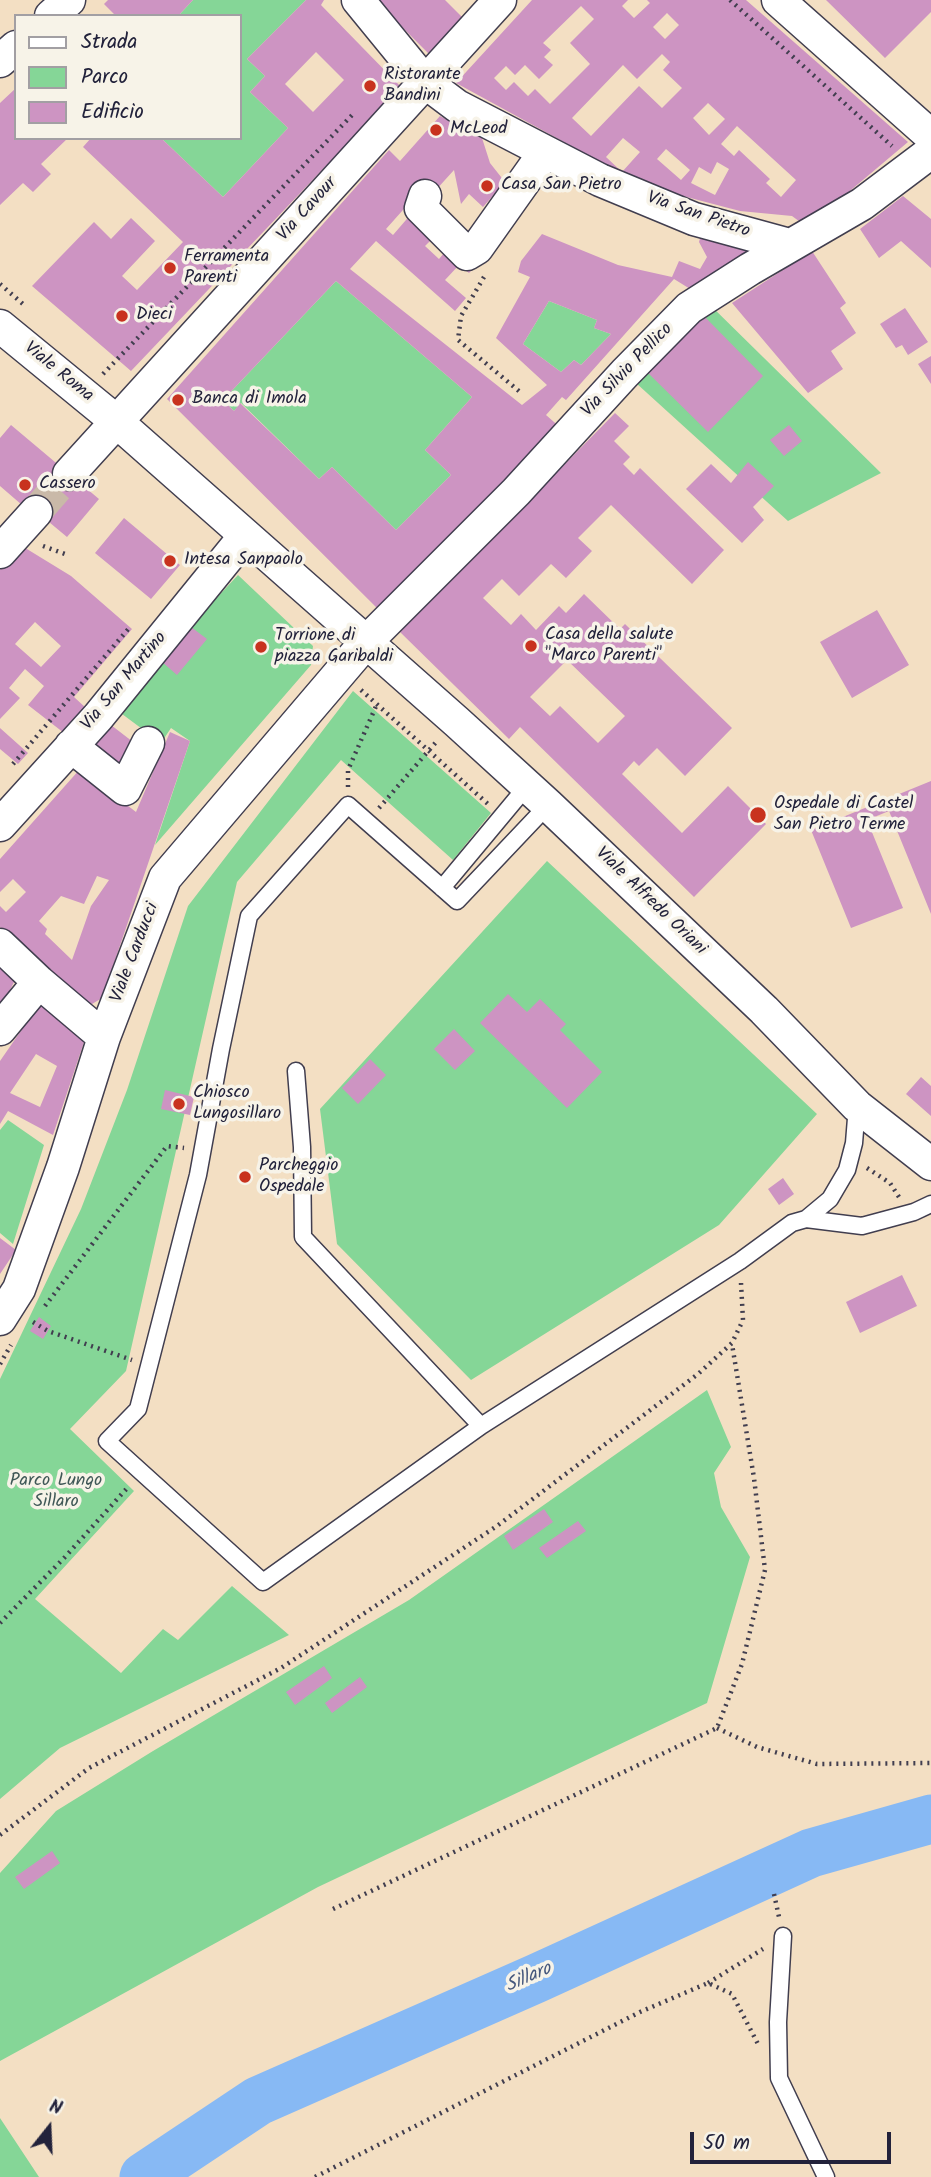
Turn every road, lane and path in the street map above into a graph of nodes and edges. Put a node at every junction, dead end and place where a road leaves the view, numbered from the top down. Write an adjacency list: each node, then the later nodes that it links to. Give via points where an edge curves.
1 (69, 0): 6 (street)
2 (358, 0): 9 (street, Via San Pietro)
3 (500, 0): 9 (street, Via Cavour)
4 (730, 0): 13 (path)
5 (778, 0): 11 (street)
6 (53, 14)
7 (14, 49): 8 (street)
8 (0, 61)
9 (425, 82): 12 (street, Via San Pietro, via 457,106); 20 (street, Via Cavour)
10 (359, 108): 18 (path)
11 (931, 136)
12 (545, 152): 14 (street, via 477,248 467,254 421,208); 15 (street, Via San Pietro, via 694,219)
13 (922, 158): 15 (street, Via Silvio Pellico, via 862,204)
14 (425, 196)
15 (789, 245): 26 (street, Via Silvio Pellico, via 689,308 516,492)
16 (489, 269): 19 (path, via 461,316 458,340)
17 (0, 327): 20 (street, Viale Roma)
18 (103, 374)
19 (520, 392)
20 (116, 421): 21 (street, Via Cavour); 23 (street, Viale Roma)
21 (69, 474)
22 (36, 512): 24 (street)
23 (245, 536): 26 (street, Viale Alfredo Oriani); 31 (street, Via San Martino)
24 (0, 552)
25 (132, 625): 33 (path)
26 (367, 641): 27 (street, Viale Carducci); 29 (street, Viale Alfredo Oriani)
27 (340, 680): 28 (path); 43 (street, Viale Carducci, via 165,878)
28 (377, 704): 32 (path); 35 (path, via 348,770)
29 (457, 722): 32 (path); 34 (street, Viale Alfredo Oriani)
30 (148, 743): 31 (street, via 125,789)
31 (71, 746): 38 (street, Via San Martino)
32 (429, 749): 36 (path); 37 (path)
33 (9, 768)
34 (538, 796): 36 (lane); 39 (lane, via 457,901); 45 (street, Viale Alfredo Oriani, via 764,1010)
35 (348, 805): 37 (lane); 46 (lane, via 248,916)
36 (502, 817): 39 (lane)
37 (367, 822): 39 (lane)
38 (0, 825)
39 (442, 888)
40 (0, 945): 41 (street)
41 (39, 982): 42 (street); 43 (street)
42 (0, 1029)
43 (104, 1037): 52 (street, Viale Carducci, via 19,1290)
44 (296, 1071): 56 (lane, via 303,1237)
45 (858, 1106): 47 (street, Viale Alfredo Oriani); 49 (lane, via 847,1170 830,1199)
46 (202, 1150): 51 (path, via 167,1146); 56 (lane, via 138,1409 107,1441 263,1582)
47 (931, 1164)
48 (931, 1204): 49 (lane, via 862,1226)
49 (806, 1219): 50 (lane, via 792,1223)
50 (740, 1261): 53 (path, via 743,1320); 56 (lane)
51 (40, 1313)
52 (13, 1324): 54 (path, via 48,1331); 55 (path)
53 (732, 1343): 59 (path, via 765,1570 741,1664); 61 (path, via 698,1374 497,1526 281,1668 89,1768)
54 (133, 1361)
55 (0, 1364)
56 (481, 1426)
57 (131, 1484): 58 (path)
58 (0, 1623)
59 (717, 1728): 60 (path, via 757,1747 817,1764); 62 (path)
60 (931, 1763)
61 (0, 1835)
62 (333, 1909)
63 (783, 1936): 64 (path); 65 (lane)
64 (708, 1983): 65 (path, via 732,1994); 66 (path, via 640,2012)
65 (779, 2078): 67 (lane)
66 (315, 2177)
67 (826, 2177)

